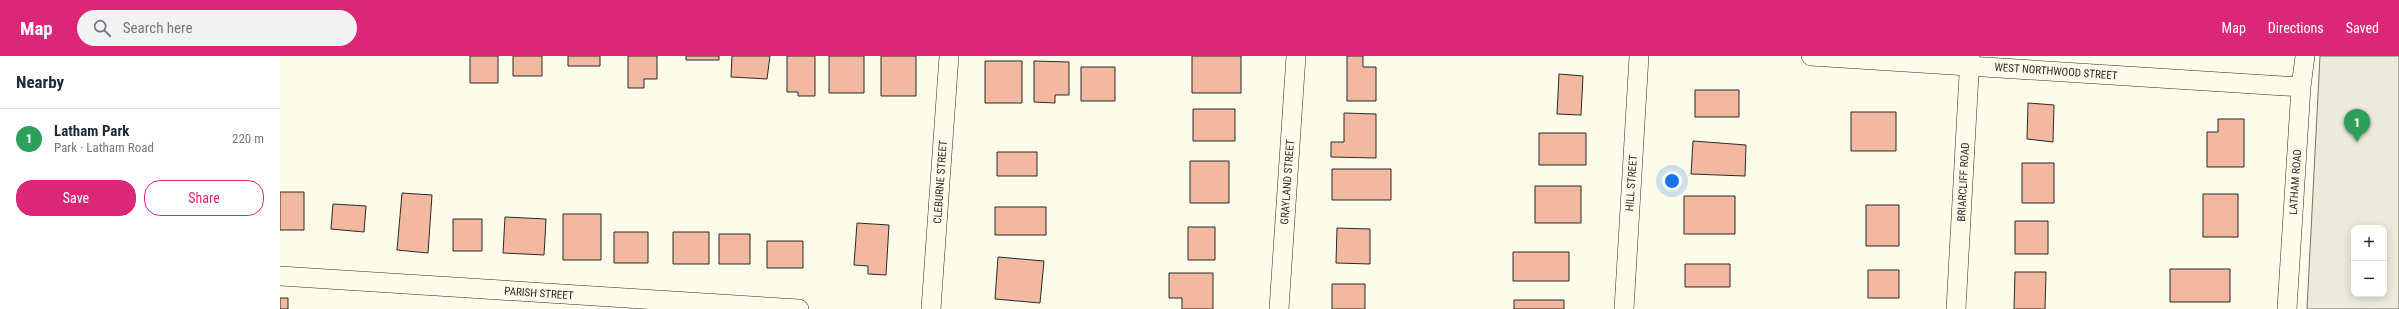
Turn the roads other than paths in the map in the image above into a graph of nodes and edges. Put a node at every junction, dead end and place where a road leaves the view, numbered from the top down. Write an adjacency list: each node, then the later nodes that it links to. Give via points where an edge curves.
1 (949, 56): 10 (street, CLEBURNE STREET)
2 (1296, 56): 11 (street, GRAYLAND STREET)
3 (1639, 56): 12 (street, HILL STREET)
4 (1811, 56): 6 (street, WEST NORTHWOOD STREET)
5 (2305, 56): 7 (street, LATHAM ROAD)
6 (1969, 61): 7 (street, WEST NORTHWOOD STREET); 13 (street, BRIARCLIFF ROAD)
7 (2301, 87): 14 (street, LATHAM ROAD)
8 (280, 276): 9 (street, PARISH STREET)
9 (799, 309)
10 (931, 309)
11 (1279, 309)
12 (1624, 309)
13 (1956, 309)
14 (2287, 309)

